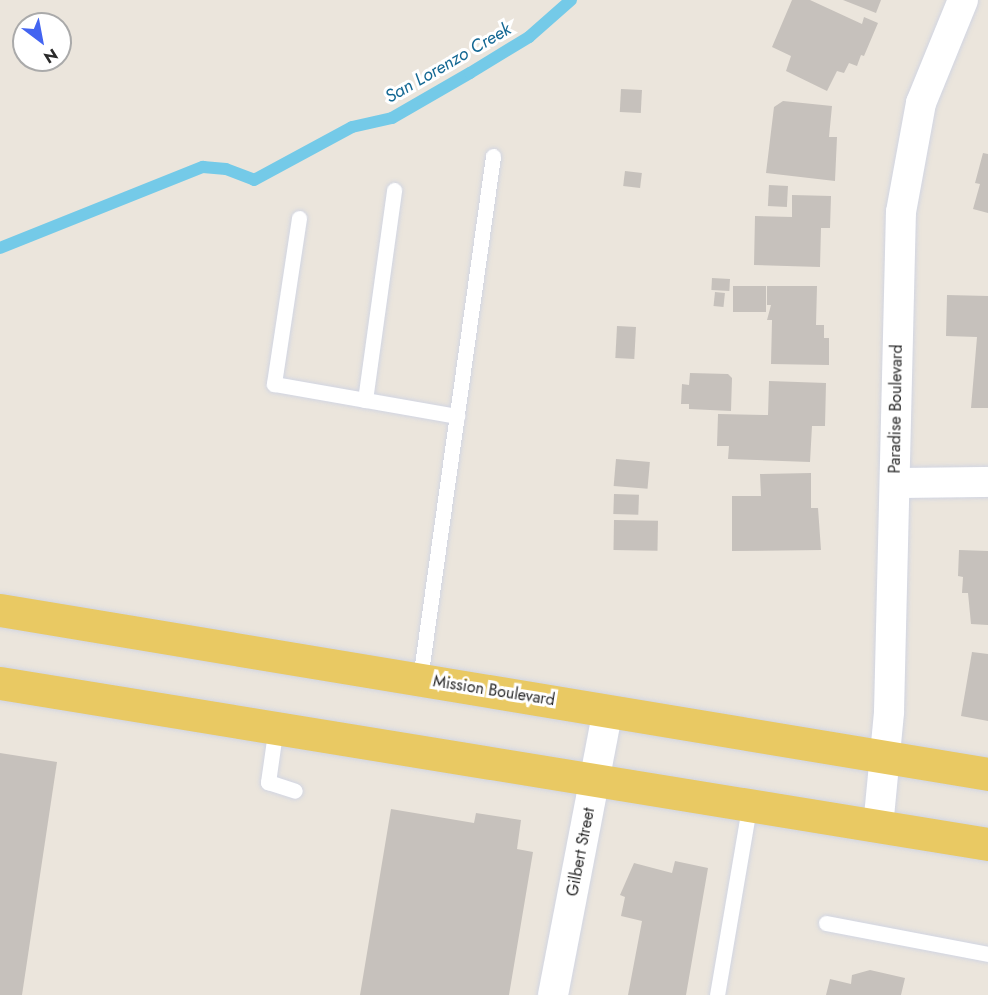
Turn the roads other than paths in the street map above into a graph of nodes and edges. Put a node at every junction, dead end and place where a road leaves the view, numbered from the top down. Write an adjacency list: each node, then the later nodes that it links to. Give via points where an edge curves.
1 (963, 0): 8 (street, Paradise Boulevard, via 921,103 901,212)
2 (492, 156): 6 (lane)
3 (394, 190): 5 (lane)
4 (299, 218): 5 (lane, via 274,384)
5 (365, 400): 6 (lane)
6 (457, 416): 10 (lane)
7 (988, 482): 8 (street)
8 (895, 483): 14 (street, Paradise Boulevard)
9 (0, 610): 10 (main road, Mission Boulevard)
10 (420, 679): 12 (main road, Mission Boulevard)
11 (0, 683): 13 (main road)
12 (608, 710): 14 (main road, Mission Boulevard); 16 (street, Gilbert Street)
13 (276, 726): 16 (main road); 17 (lane, via 268,782)
14 (886, 757): 15 (main road, Mission Boulevard); 19 (street, Paradise Boulevard)
15 (988, 774)
16 (595, 777): 18 (main road); 23 (street, Gilbert Street)
17 (295, 791)
18 (749, 807): 19 (main road); 24 (lane)
19 (878, 827): 20 (main road)
20 (988, 844)
21 (826, 924): 22 (lane)
22 (988, 954)
23 (553, 995)
24 (717, 995)

